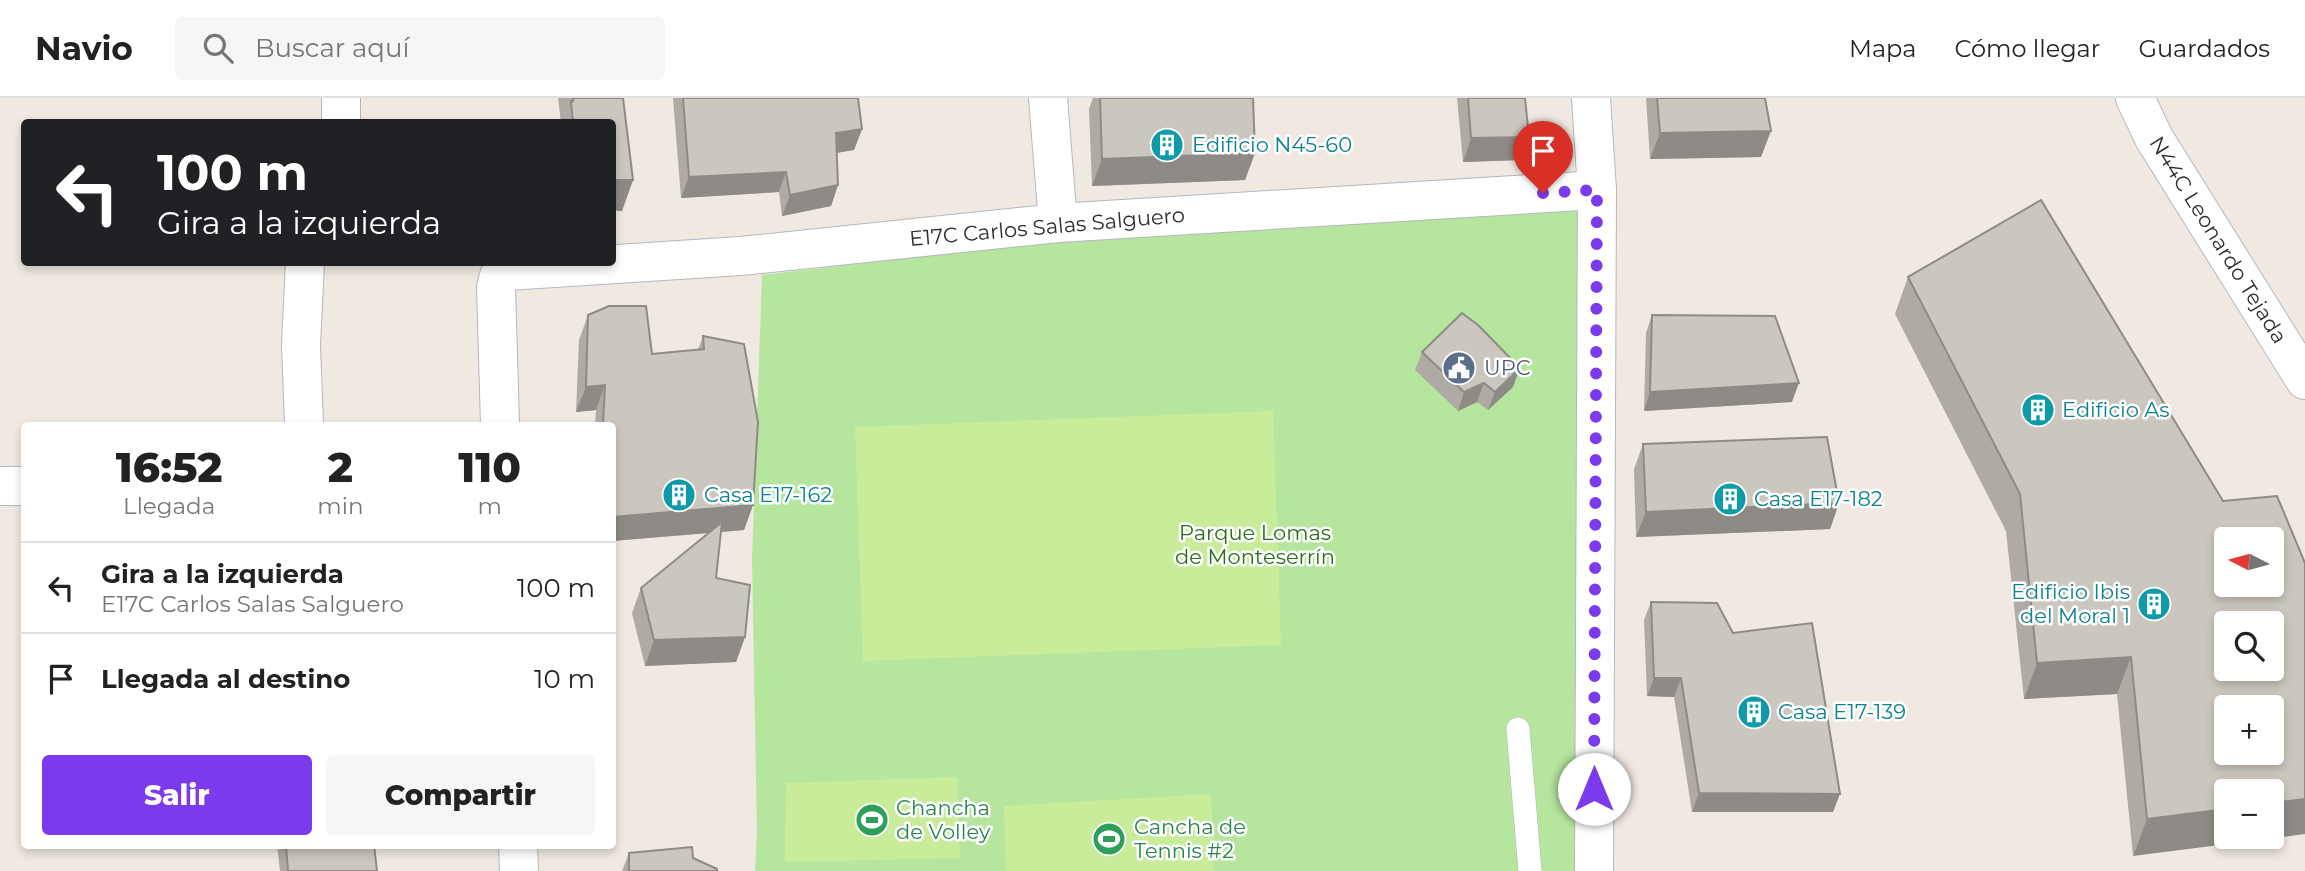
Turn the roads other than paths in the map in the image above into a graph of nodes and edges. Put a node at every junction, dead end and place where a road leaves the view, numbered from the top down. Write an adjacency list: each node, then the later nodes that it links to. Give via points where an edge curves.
1 (341, 98): 5 (street)
2 (1048, 98): 7 (street)
3 (1591, 98): 6 (street)
4 (2135, 98): 11 (street, N44C Leonardo Tejada, via 2154,138)
5 (341, 119)
6 (1597, 190): 7 (street, E17C Carlos Salas Salguero); 20 (street)
7 (1058, 223): 8 (street, E17C Carlos Salas Salguero, via 741,256)
8 (616, 264)
9 (305, 266): 12 (street)
10 (585, 266): 13 (street, E17C Carlos Salas Salguero, via 507,271 499,276)
11 (2305, 380)
12 (304, 422)
13 (500, 422)
14 (0, 486): 15 (street)
15 (21, 486)
16 (1518, 729): 19 (lane)
17 (518, 849): 18 (street)
18 (519, 871)
19 (1530, 871)
20 (1594, 871)

